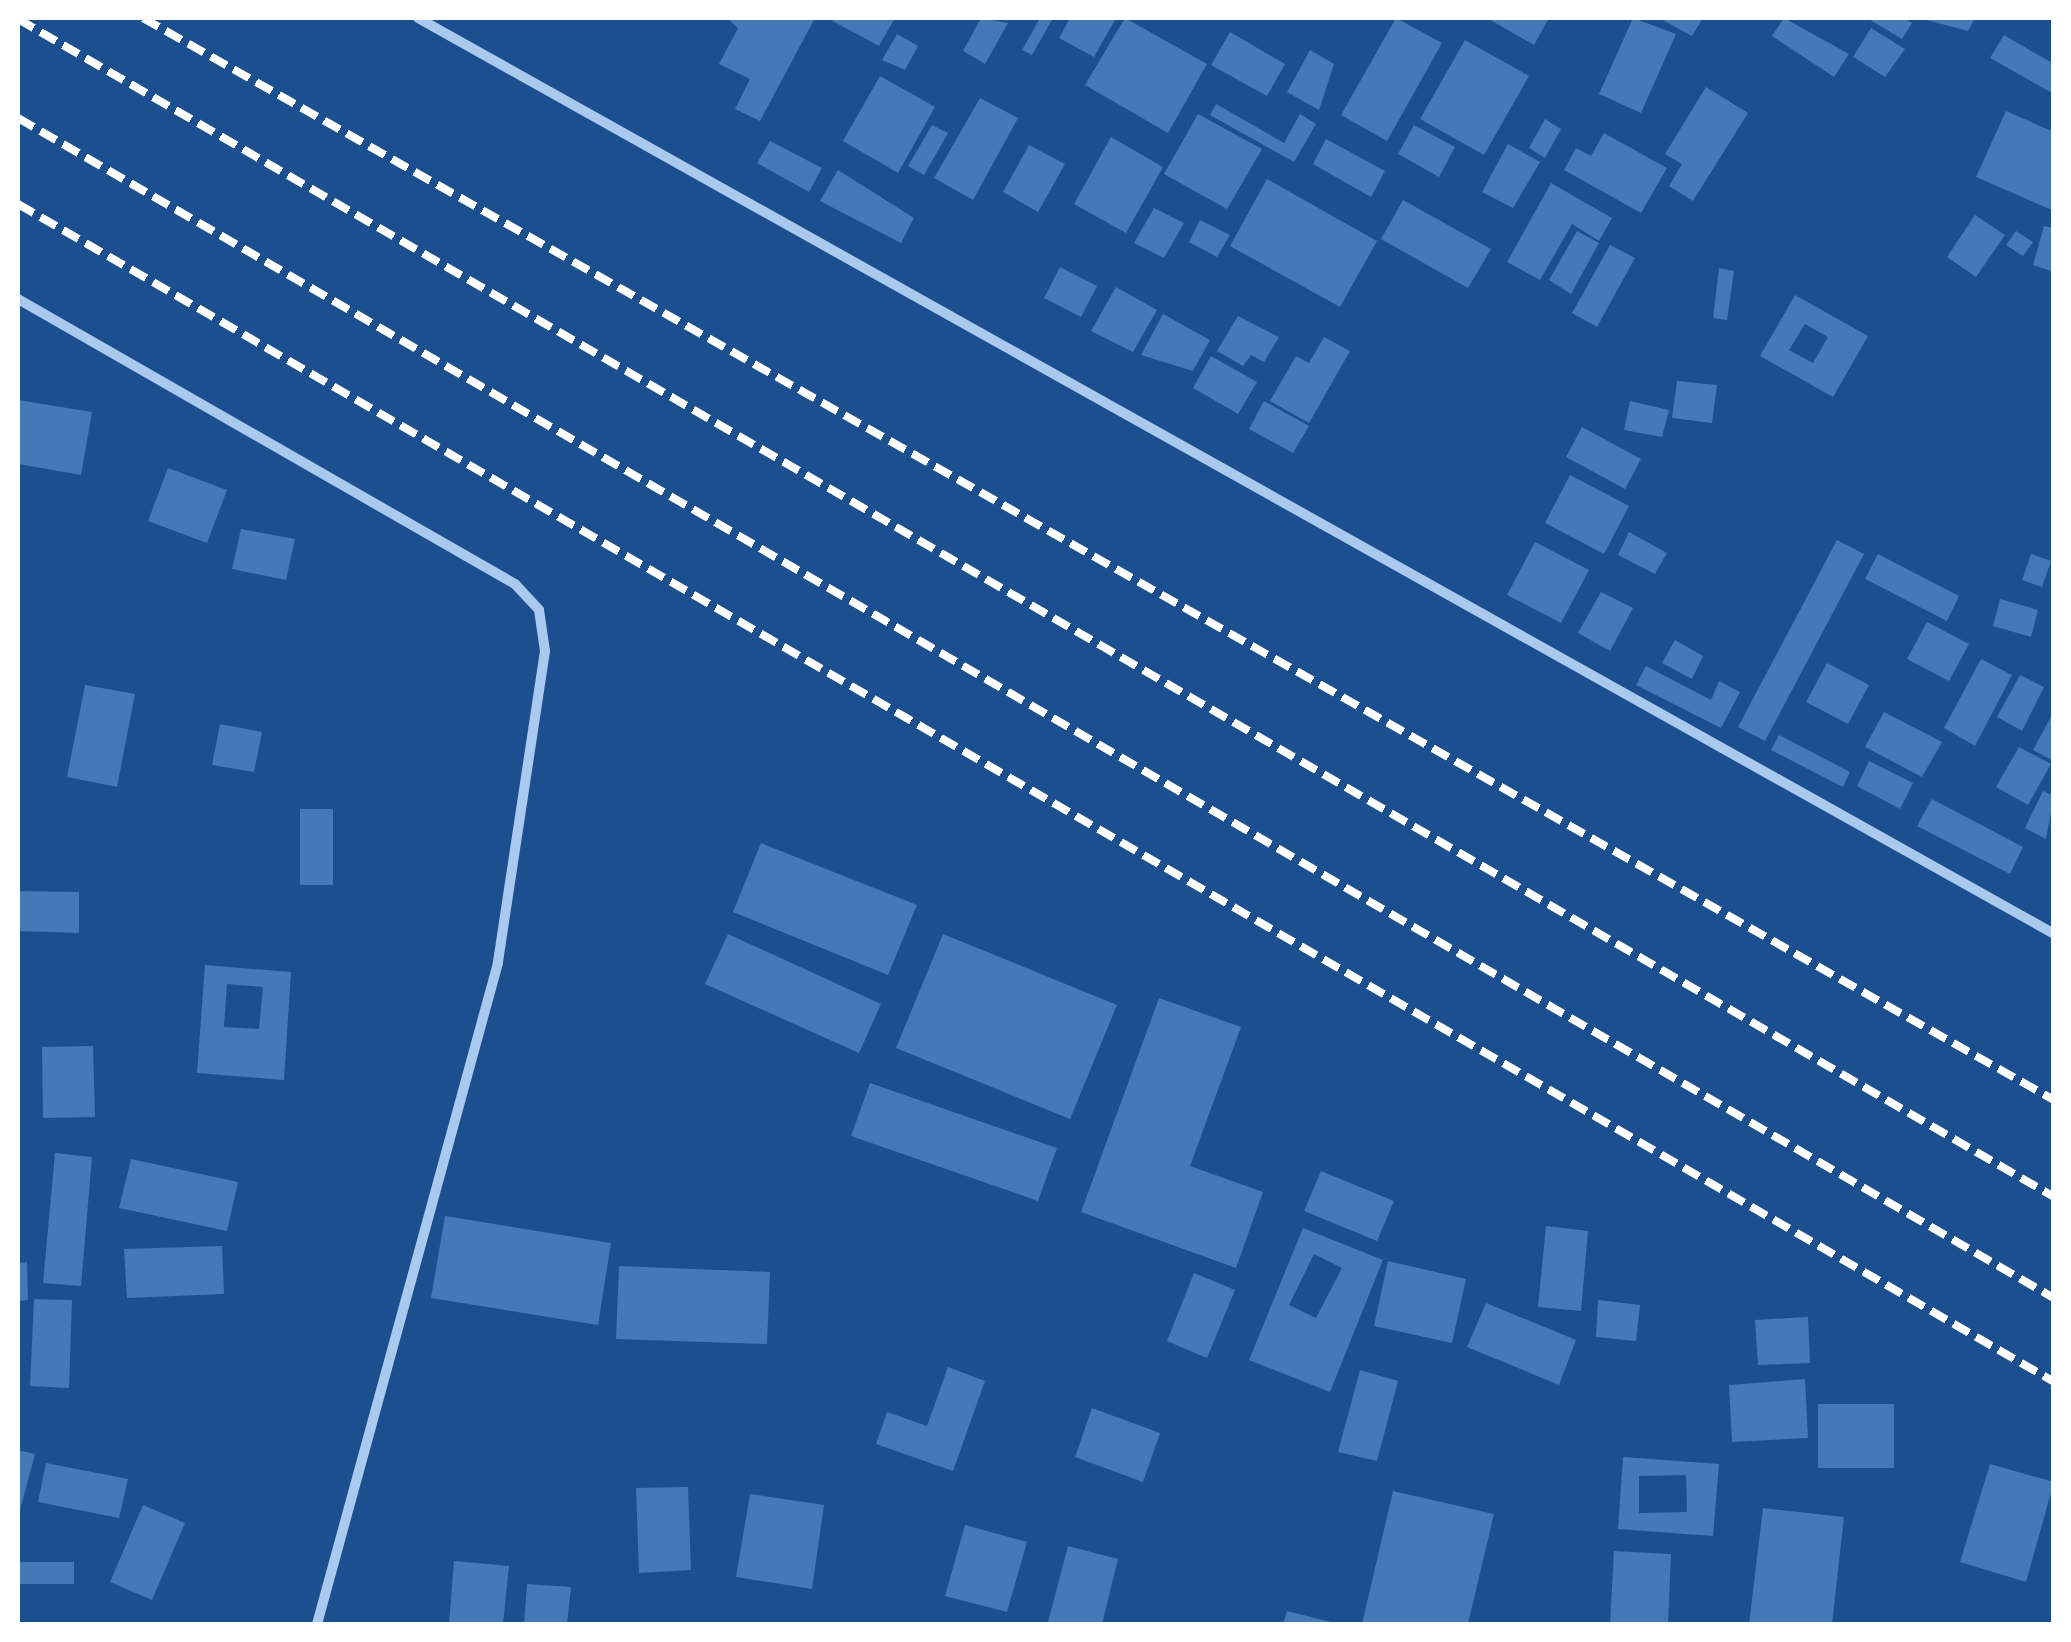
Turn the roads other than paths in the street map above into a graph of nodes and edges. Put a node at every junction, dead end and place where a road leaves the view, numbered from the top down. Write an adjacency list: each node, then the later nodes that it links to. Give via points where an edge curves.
1 (418, 18): 3 (street)
2 (18, 299): 4 (street, via 515,584 538,610 545,651 498,963)
3 (2054, 934)
4 (317, 1624)

